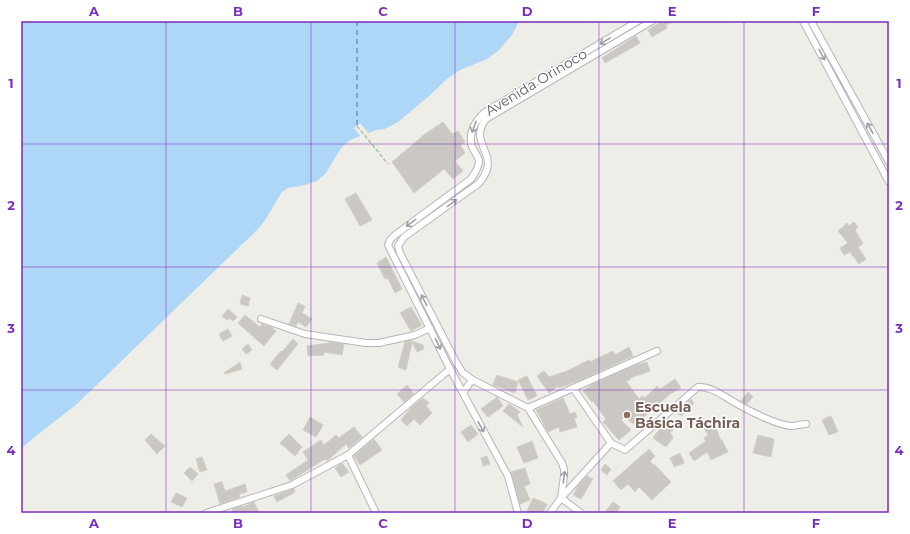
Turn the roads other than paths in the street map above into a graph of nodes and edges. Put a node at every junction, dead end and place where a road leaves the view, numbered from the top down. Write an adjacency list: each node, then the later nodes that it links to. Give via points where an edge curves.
1 (638, 21): 8 (street, Avenida Orinoco, one-way to 8, via 485,112 472,130 472,147 479,161 471,179 390,240 390,250)
2 (652, 21): 11 (street, Avenida Orinoco, one-way to 2, via 463,373 456,362 398,246 404,237 484,177 488,163 481,144 480,131 486,119)
3 (803, 21): 6 (street, one-way to 6)
4 (812, 21): 5 (street, one-way to 4)
5 (889, 162)
6 (889, 182)
7 (261, 319): 8 (street, via 305,334 366,343 379,343 415,335)
8 (430, 328): 10 (street, Avenida Orinoco, one-way to 10)
9 (657, 350): 12 (street)
10 (450, 368): 13 (street, Avenida Orinoco); 17 (street)
11 (473, 380): 13 (street); 14 (street, Avenida Orinoco)
12 (573, 388): 14 (street); 16 (street)
13 (462, 393): 21 (street, Avenida Orinoco, one-way to 21, via 508,476)
14 (528, 408): 18 (street, one-way to 14, via 564,469 562,463)
15 (806, 424): 16 (street, via 790,426 766,418 704,386 698,387 625,450)
16 (611, 443): 18 (street)
17 (348, 455): 19 (street, via 292,485); 20 (street)
18 (561, 498): 22 (street); 23 (street)
19 (206, 513)
20 (376, 513)
21 (518, 513)
22 (550, 513)
23 (581, 513)

